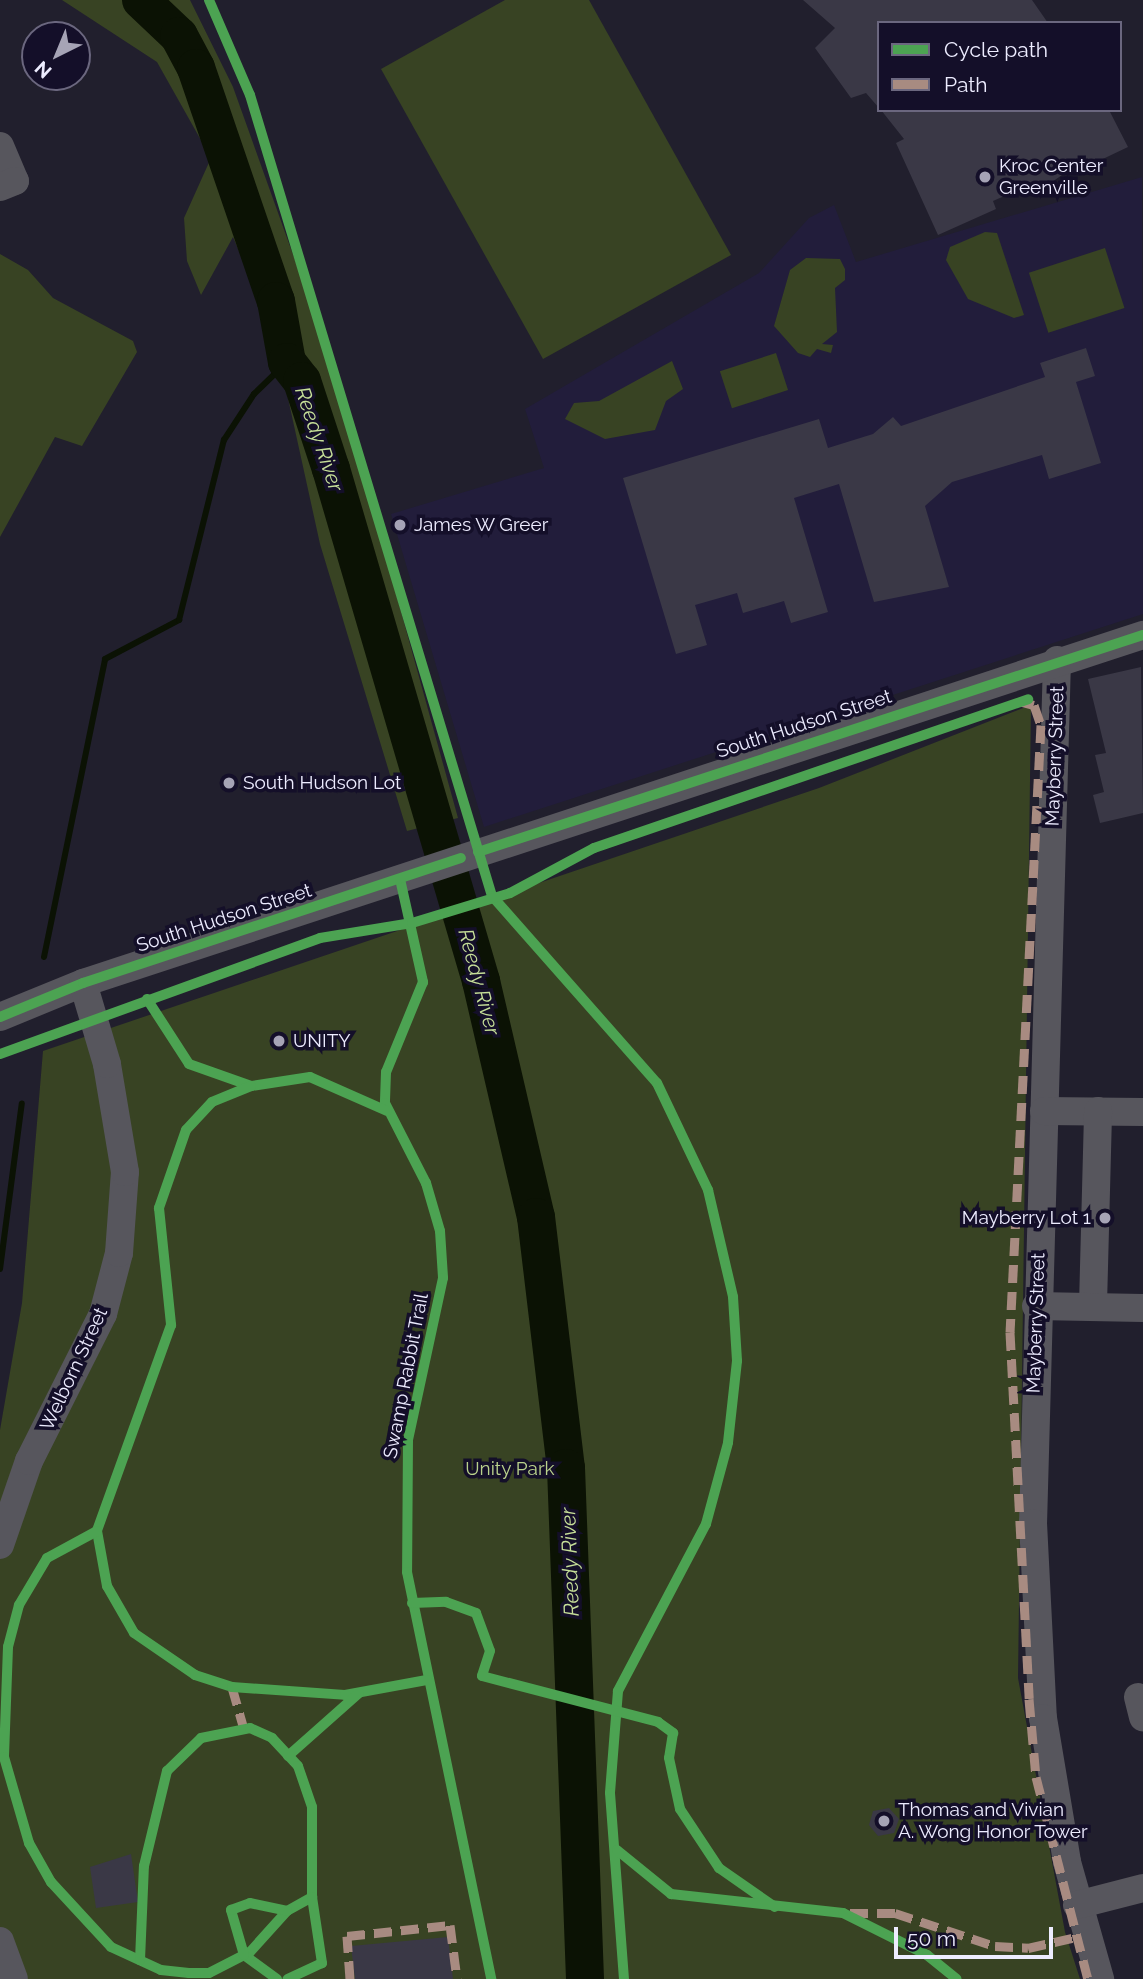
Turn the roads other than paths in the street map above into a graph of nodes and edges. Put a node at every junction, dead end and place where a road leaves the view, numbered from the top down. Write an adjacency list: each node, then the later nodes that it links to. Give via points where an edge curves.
1 (0, 146): 2 (street)
2 (8, 184)
3 (1143, 635): 4 (street, South Hudson Street)
4 (1057, 660): 5 (street, South Hudson Street); 7 (street, Mayberry Street)
5 (83, 983): 6 (street, South Hudson Street); 13 (street, Welborn Street, via 107,1064 125,1172 119,1253 103,1314 29,1461)
6 (0, 1017)
7 (1044, 1111): 8 (street); 10 (street, Mayberry Street)
8 (1098, 1111): 9 (street); 11 (street)
9 (1143, 1112)
10 (1036, 1306): 11 (street); 15 (street, Mayberry Street, via 1033,1523 1043,1718)
11 (1093, 1306): 12 (street)
12 (1143, 1308)
13 (0, 1545)
14 (1143, 1888): 15 (street)
15 (1077, 1905): 18 (street, Mayberry Street)
16 (0, 1941): 17 (street)
17 (14, 1979)
18 (1100, 1979)

